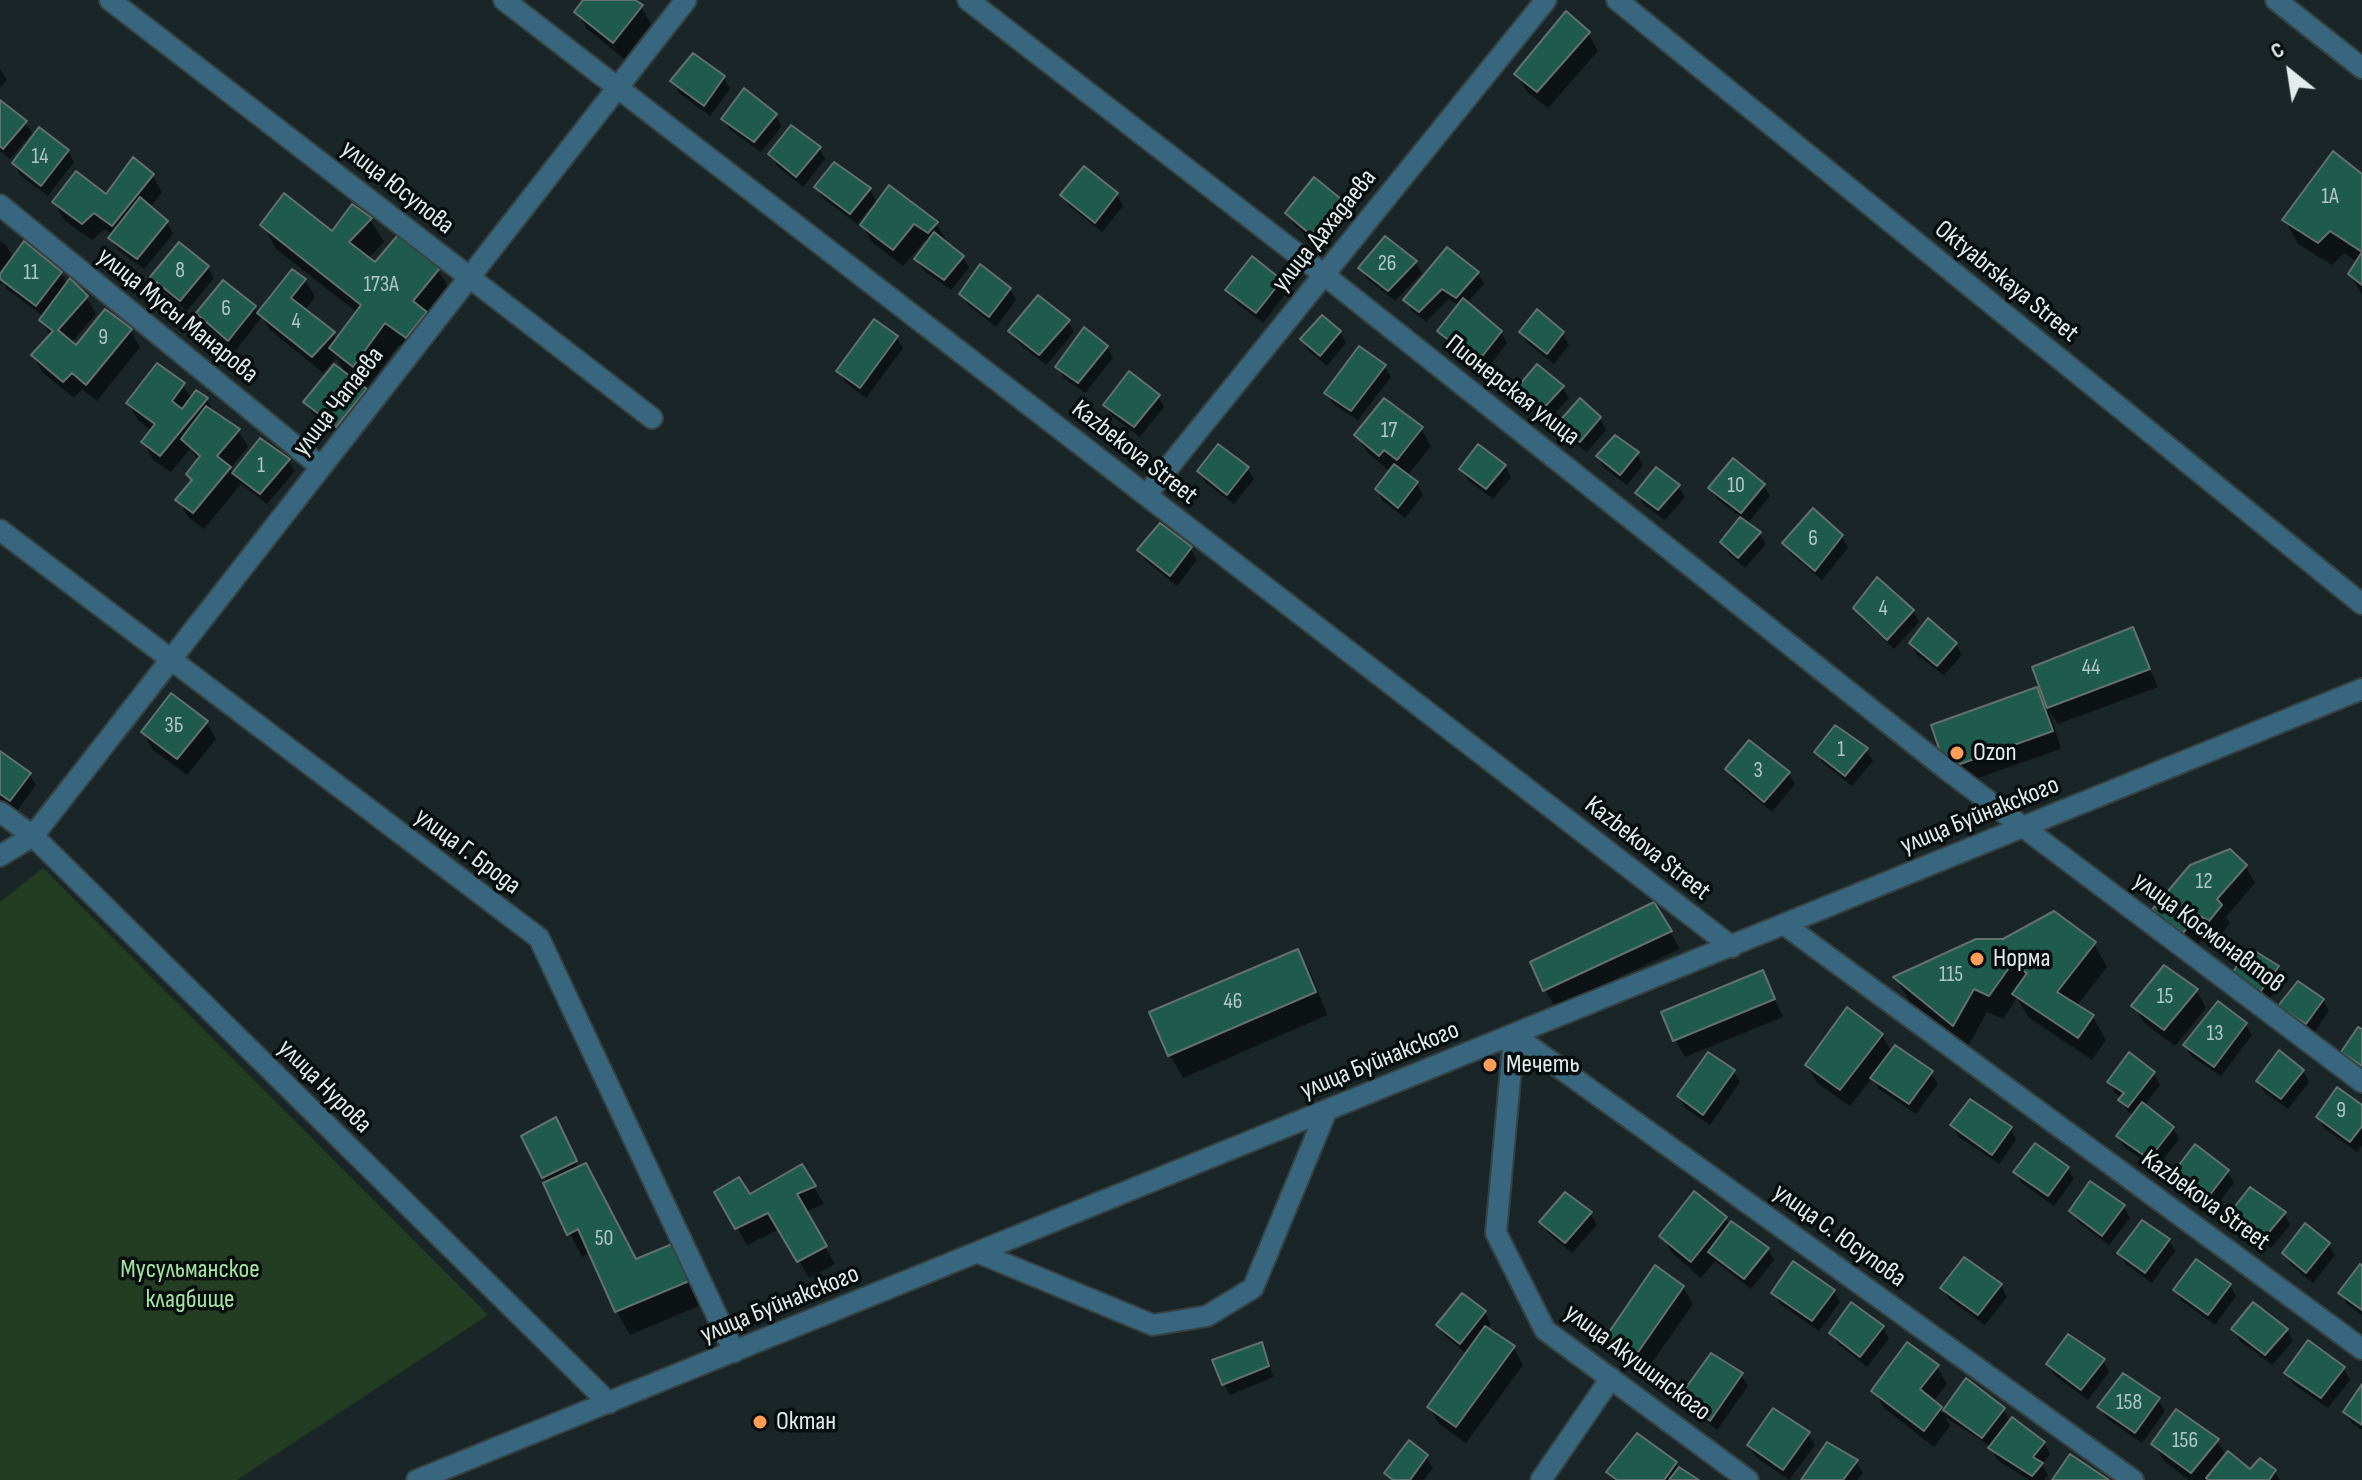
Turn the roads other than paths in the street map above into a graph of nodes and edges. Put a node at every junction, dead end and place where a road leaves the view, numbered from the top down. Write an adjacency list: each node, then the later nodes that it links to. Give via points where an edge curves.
1 (110, 0): 12 (street, улица Юсупова)
2 (504, 0): 9 (street, Kazbekova Street)
3 (686, 0): 9 (street, улица Чапаева)
4 (968, 0): 11 (street, Пионерская улица)
5 (1546, 0): 11 (street, улица Дахадаева)
6 (1617, 0): 17 (street, Oktyabrskaya Street)
7 (2276, 0): 8 (street)
8 (2362, 68)
9 (618, 88): 12 (street, улица Чапаева); 15 (street, Kazbekova Street)
10 (0, 205): 14 (street, улица Мусы Манарова)
11 (1323, 274): 15 (street, улица Дахадаева); 21 (street, Пионерская улица)
12 (470, 277): 13 (street, улица Юсупова); 14 (street, улица Чапаева)
13 (652, 418)
14 (321, 467): 18 (street, улица Чапаева)
15 (1146, 495): 25 (street, Kazbekova Street)
16 (0, 530): 18 (street, улица Г. Брода)
17 (2362, 604)
18 (169, 661): 22 (street, улица Чапаева); 31 (street, улица Г. Брода, via 539,938)
19 (2362, 689): 21 (street, улица Буйнакского)
20 (0, 812): 22 (street, улица Нурова)
21 (2022, 827): 24 (street, улица Буйнакского); 27 (street, улица Космонавтов)
22 (33, 836): 23 (street); 33 (street, улица Нурова)
23 (0, 856)
24 (1785, 925): 25 (street, улица Буйнакского); 30 (street, Kazbekova Street)
25 (1732, 947): 26 (street, улица Буйнакского)
26 (1514, 1035): 28 (street, улица Буйнакского); 32 (street, улица Акушинского, via 1496,1233 1545,1330); 37 (street, улица С. Юсупова)
27 (2362, 1082)
28 (1326, 1112): 29 (street, улица Буйнакского); 29 (street, via 1253,1288 1207,1316 1153,1325)
29 (979, 1253): 31 (street, улица Буйнакского)
30 (2362, 1349)
31 (734, 1352): 33 (street, улица Буйнакского)
32 (1611, 1378): 35 (street); 36 (street, улица Акушинского)
33 (609, 1403): 34 (street, улица Буйнакского)
34 (417, 1480)
35 (1541, 1480)
36 (1748, 1480)
37 (2133, 1480)

